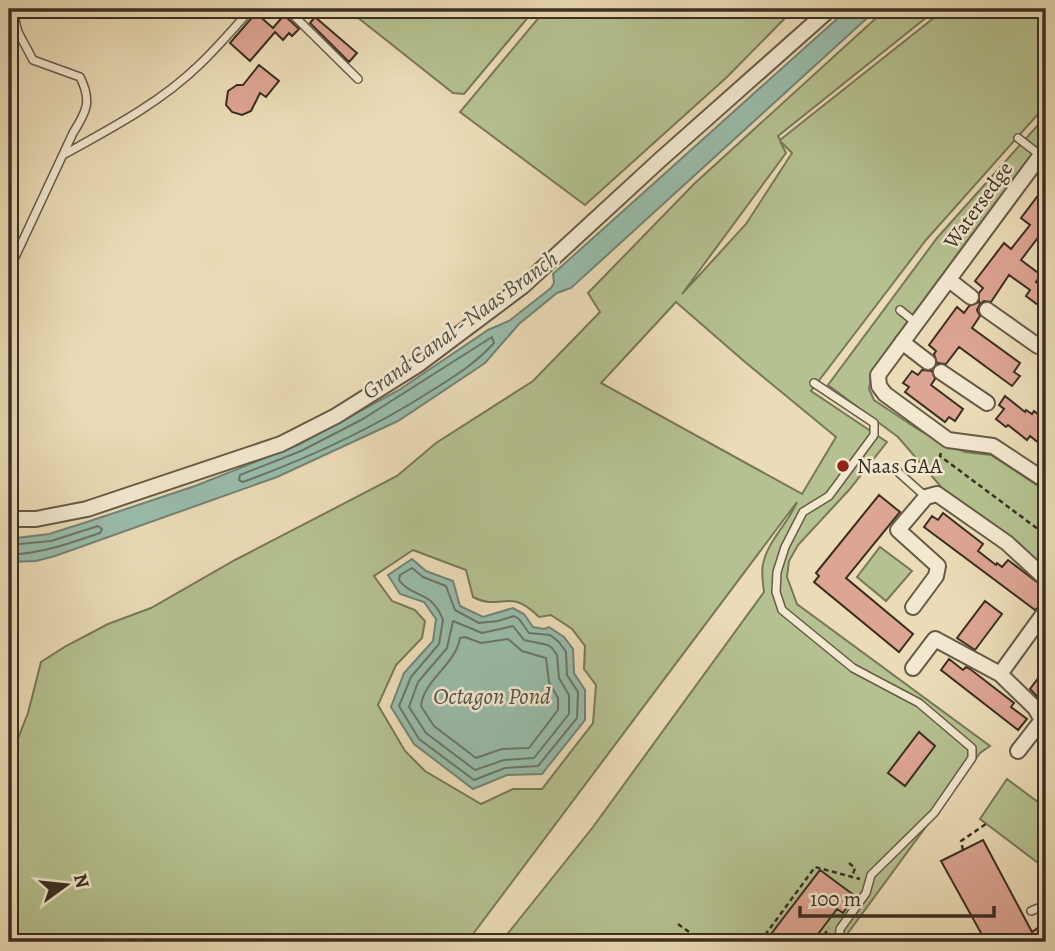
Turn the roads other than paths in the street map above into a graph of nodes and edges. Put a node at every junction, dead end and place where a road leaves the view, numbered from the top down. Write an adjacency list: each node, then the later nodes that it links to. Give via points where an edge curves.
1 (12, 9): 8 (lane, via 33,60 80,77 88,91 86,112)
2 (251, 9): 8 (lane, via 173,87 132,117)
3 (287, 9): 5 (lane)
4 (830, 9): 24 (street, via 523,286 419,364 337,416 281,444 87,509)
5 (358, 79)
6 (1018, 138): 7 (lane)
7 (1044, 154): 10 (street, Watersedge)
8 (63, 155): 9 (lane)
9 (9, 270)
10 (949, 280): 11 (street, Watersedge); 14 (street, Watersedge)
11 (971, 297)
12 (900, 310): 14 (lane)
13 (987, 310): 16 (street)
14 (916, 323): 15 (street, Watersedge)
15 (902, 342): 17 (street); 22 (street, Watersedge, via 878,375 885,394 948,440 993,446)
16 (1038, 346)
17 (928, 362)
18 (941, 372): 20 (street)
19 (814, 383): 33 (lane, via 874,423 874,435 829,496 803,512 777,572 776,592 782,610 853,668 919,703 972,748 972,758 934,813 871,875 866,893 841,929)
20 (987, 403)
21 (897, 471): 23 (lane)
22 (1046, 481)
23 (926, 497): 25 (street, via 937,494 1007,543); 26 (street, via 898,530 938,566)
24 (9, 519)
25 (1046, 579)
26 (913, 607)
27 (1042, 616): 29 (street)
28 (913, 668): 29 (street, via 935,639)
29 (1000, 674): 30 (street, via 1042,720)
30 (1018, 751)
31 (1045, 905): 32 (lane)
32 (1031, 911)
33 (839, 942)

